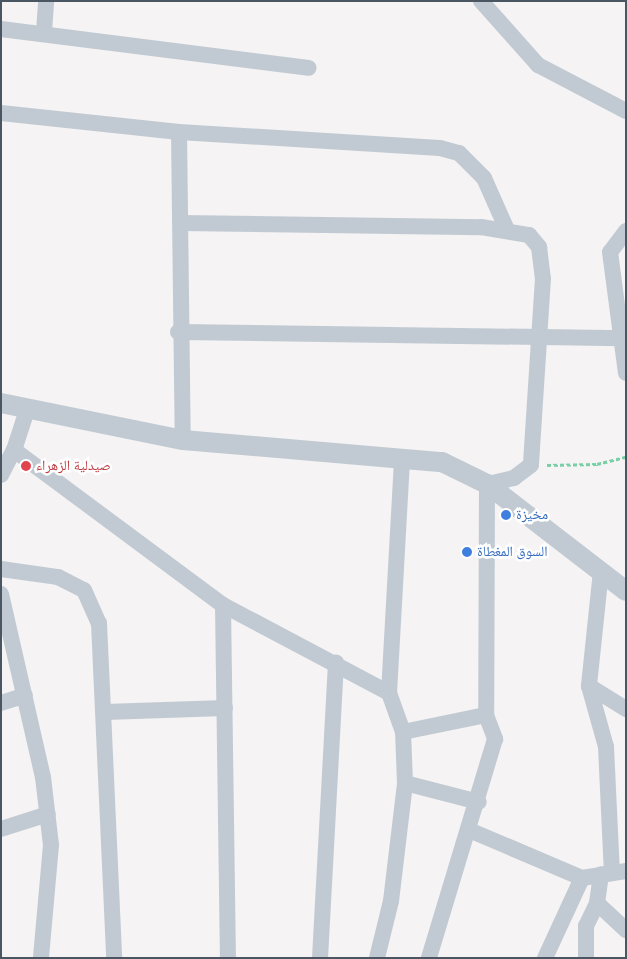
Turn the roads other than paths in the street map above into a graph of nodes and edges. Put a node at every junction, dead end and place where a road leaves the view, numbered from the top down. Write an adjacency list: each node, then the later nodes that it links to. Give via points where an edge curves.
1 (46, 1): 4 (street)
2 (481, 1): 6 (street, via 538,65)
3 (1, 29): 4 (street)
4 (44, 32): 5 (street)
5 (309, 68)
6 (626, 111)
7 (1, 113): 8 (street)
8 (179, 132): 9 (street); 10 (street, via 369,142 459,153 484,178)
9 (181, 223): 10 (street); 12 (street)
10 (507, 230): 13 (street, via 529,236 538,246 543,278)
11 (626, 231): 14 (street, via 610,252)
12 (178, 332): 13 (street); 18 (street)
13 (536, 335): 14 (street, via 594,341); 22 (street, via 531,465 514,478)
14 (624, 338): 15 (street)
15 (626, 373)
16 (1, 403): 17 (street)
17 (27, 410): 18 (street, via 102,421); 19 (street)
18 (183, 440): 20 (street)
19 (14, 450): 21 (street); 27 (street)
20 (402, 456): 22 (street, via 442,462); 30 (street)
21 (1, 475)
22 (486, 484): 24 (street); 36 (street)
23 (1, 568): 35 (street, via 58,577 84,590 99,623)
24 (602, 571): 25 (street); 29 (street)
25 (626, 591)
26 (1, 594): 31 (street)
27 (223, 605): 28 (street); 33 (street)
28 (336, 662): 30 (street); 50 (street)
29 (589, 686): 34 (street); 43 (street, via 606,747)
30 (389, 693): 37 (street)
31 (25, 695): 32 (street); 40 (street)
32 (1, 703)
33 (225, 708): 35 (street); 49 (street)
34 (626, 709)
35 (105, 712): 48 (street)
36 (486, 714): 37 (street); 39 (street, via 495,738)
37 (403, 732): 38 (street)
38 (405, 783): 39 (street); 51 (street, via 392,901)
39 (480, 802): 42 (street)
40 (48, 814): 41 (street); 47 (street, via 51,844)
41 (1, 829)
42 (469, 830): 44 (street); 52 (street)
43 (613, 872): 44 (street); 45 (street)
44 (582, 878): 53 (street)
45 (597, 902): 46 (street); 54 (street, via 586,926)
46 (626, 930)
47 (41, 958)
48 (114, 958)
49 (228, 958)
50 (320, 958)
51 (377, 958)
52 (429, 958)
53 (545, 958)
54 (586, 958)

